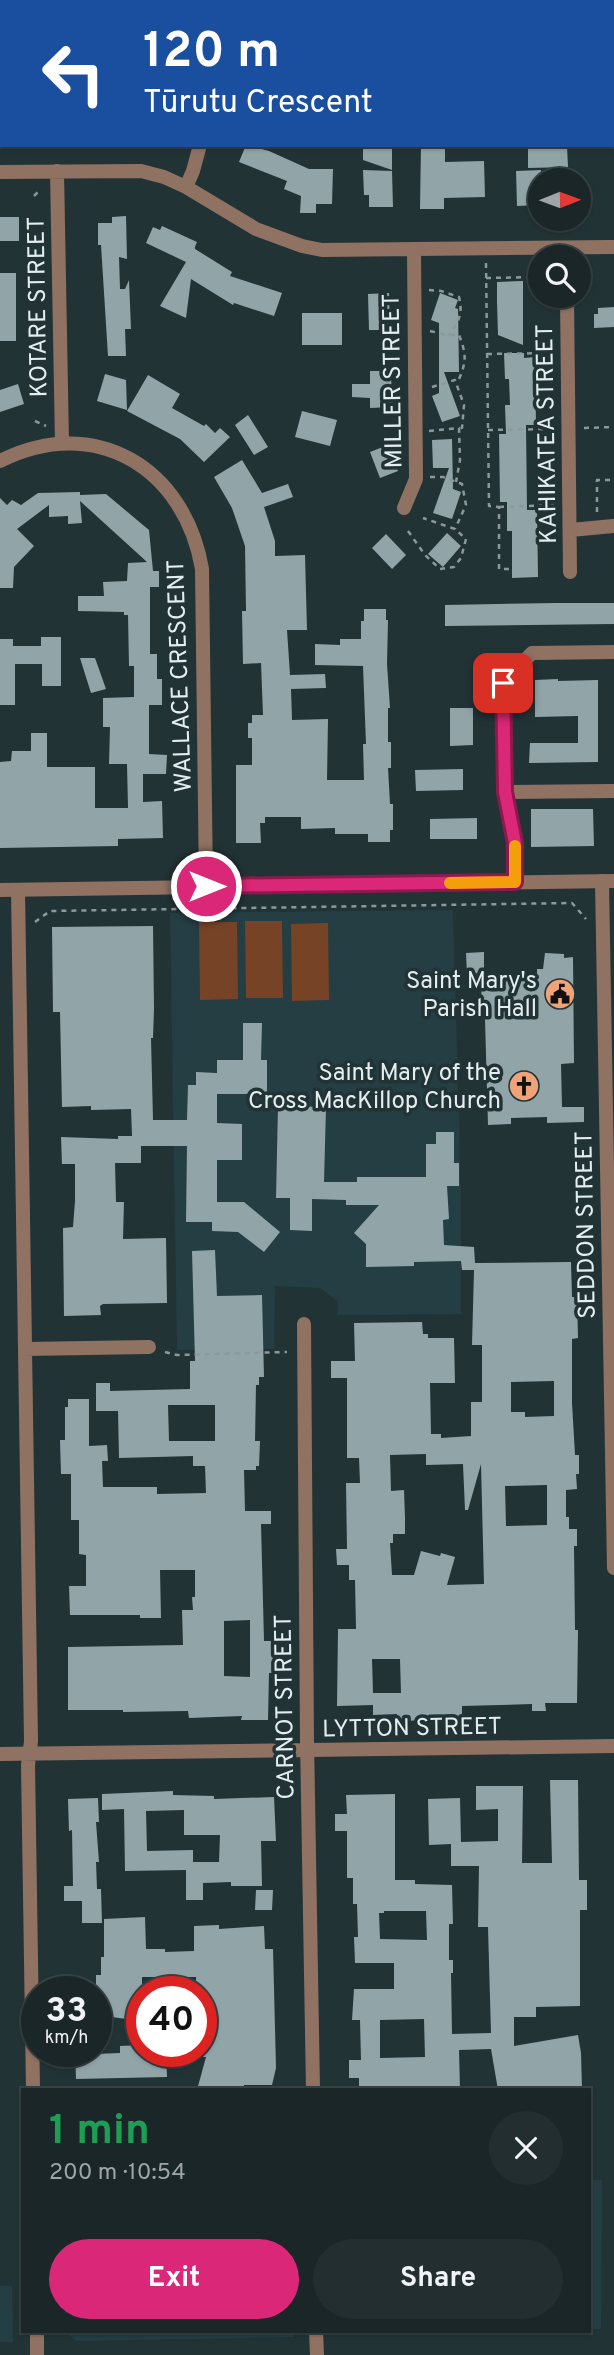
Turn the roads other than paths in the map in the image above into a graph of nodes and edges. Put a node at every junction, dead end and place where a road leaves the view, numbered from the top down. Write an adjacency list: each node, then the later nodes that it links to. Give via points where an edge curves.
1 (199, 147): 4 (street)
2 (57, 171): 3 (street); 4 (street, via 141,171); 10 (street, KOTARE STREET)
3 (0, 172)
4 (186, 187): 6 (street, via 256,229 302,246)
5 (614, 247): 7 (street)
6 (414, 250): 8 (street); 12 (street, MILLER STREET, via 416,480)
7 (591, 250)
8 (528, 252)
9 (567, 308): 14 (street, KAHIKATEA STREET)
10 (62, 443): 11 (street, WALLACE CRESCENT, via 23,450); 21 (street, WALLACE CRESCENT, via 101,448 146,470 184,512 198,549 203,594)
11 (0, 461)
12 (404, 508)
13 (613, 526): 14 (street)
14 (571, 530): 15 (street, KAHIKATEA STREET)
15 (570, 572)
16 (614, 652): 18 (street, via 533,653 503,683)
17 (614, 791): 18 (street)
18 (505, 792): 20 (street, via 515,843)
19 (608, 881): 20 (street); 27 (street, SEDDON STREET)
20 (515, 882): 21 (street)
21 (206, 886): 23 (street)
22 (0, 890): 23 (street)
23 (18, 890): 26 (street)
24 (304, 1324): 29 (street, CARNOT STREET)
25 (149, 1347): 26 (street)
26 (25, 1349): 30 (street)
27 (614, 1568)
28 (614, 1746): 29 (street, LYTTON STREET)
29 (307, 1751): 30 (street, LYTTON STREET); 33 (street, CARNOT STREET)
30 (30, 1753): 31 (street, LYTTON STREET); 32 (street)
31 (0, 1754)
32 (33, 2088)
33 (313, 2088)
34 (37, 2333): 36 (street)
35 (316, 2333): 37 (street)
36 (37, 2355)
37 (317, 2355)

